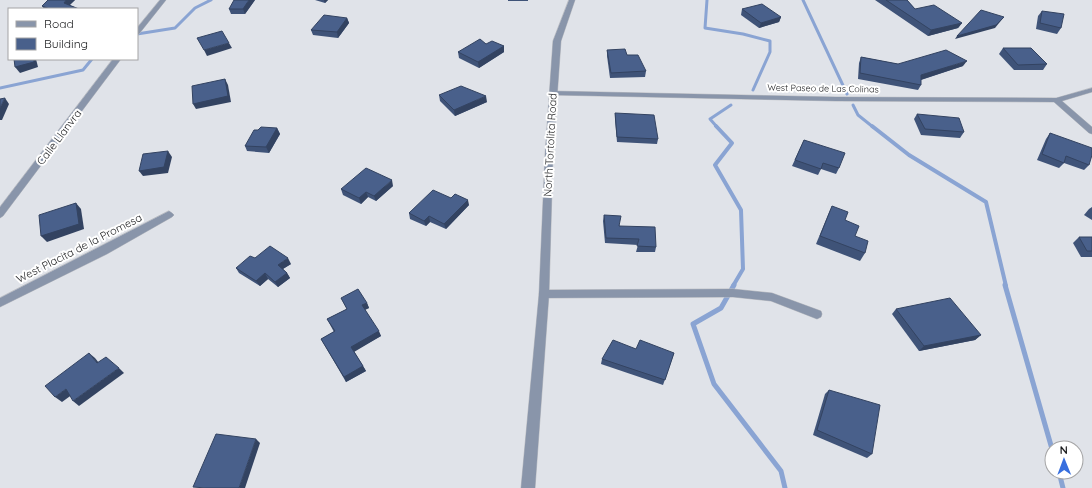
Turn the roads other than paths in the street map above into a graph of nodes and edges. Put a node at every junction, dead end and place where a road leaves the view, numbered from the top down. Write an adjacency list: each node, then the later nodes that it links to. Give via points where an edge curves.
1 (163, 0): 3 (street)
2 (572, 0): 6 (street, North Tortolita Road, via 557,41)
3 (138, 32)
4 (116, 60): 9 (street, Calle Llanvra)
5 (1092, 90): 7 (street, West Paseo de Las Colinas)
6 (552, 93): 7 (street, West Paseo de Las Colinas, via 836,99); 11 (street, North Tortolita Road)
7 (1056, 100): 8 (street)
8 (1092, 131)
9 (0, 214)
10 (169, 215): 12 (street, West Placita de la Promesa, via 103,251)
11 (544, 294): 13 (street, via 733,294 772,297); 14 (street, North Tortolita Road)
12 (1, 299)
13 (817, 314)
14 (528, 488)

